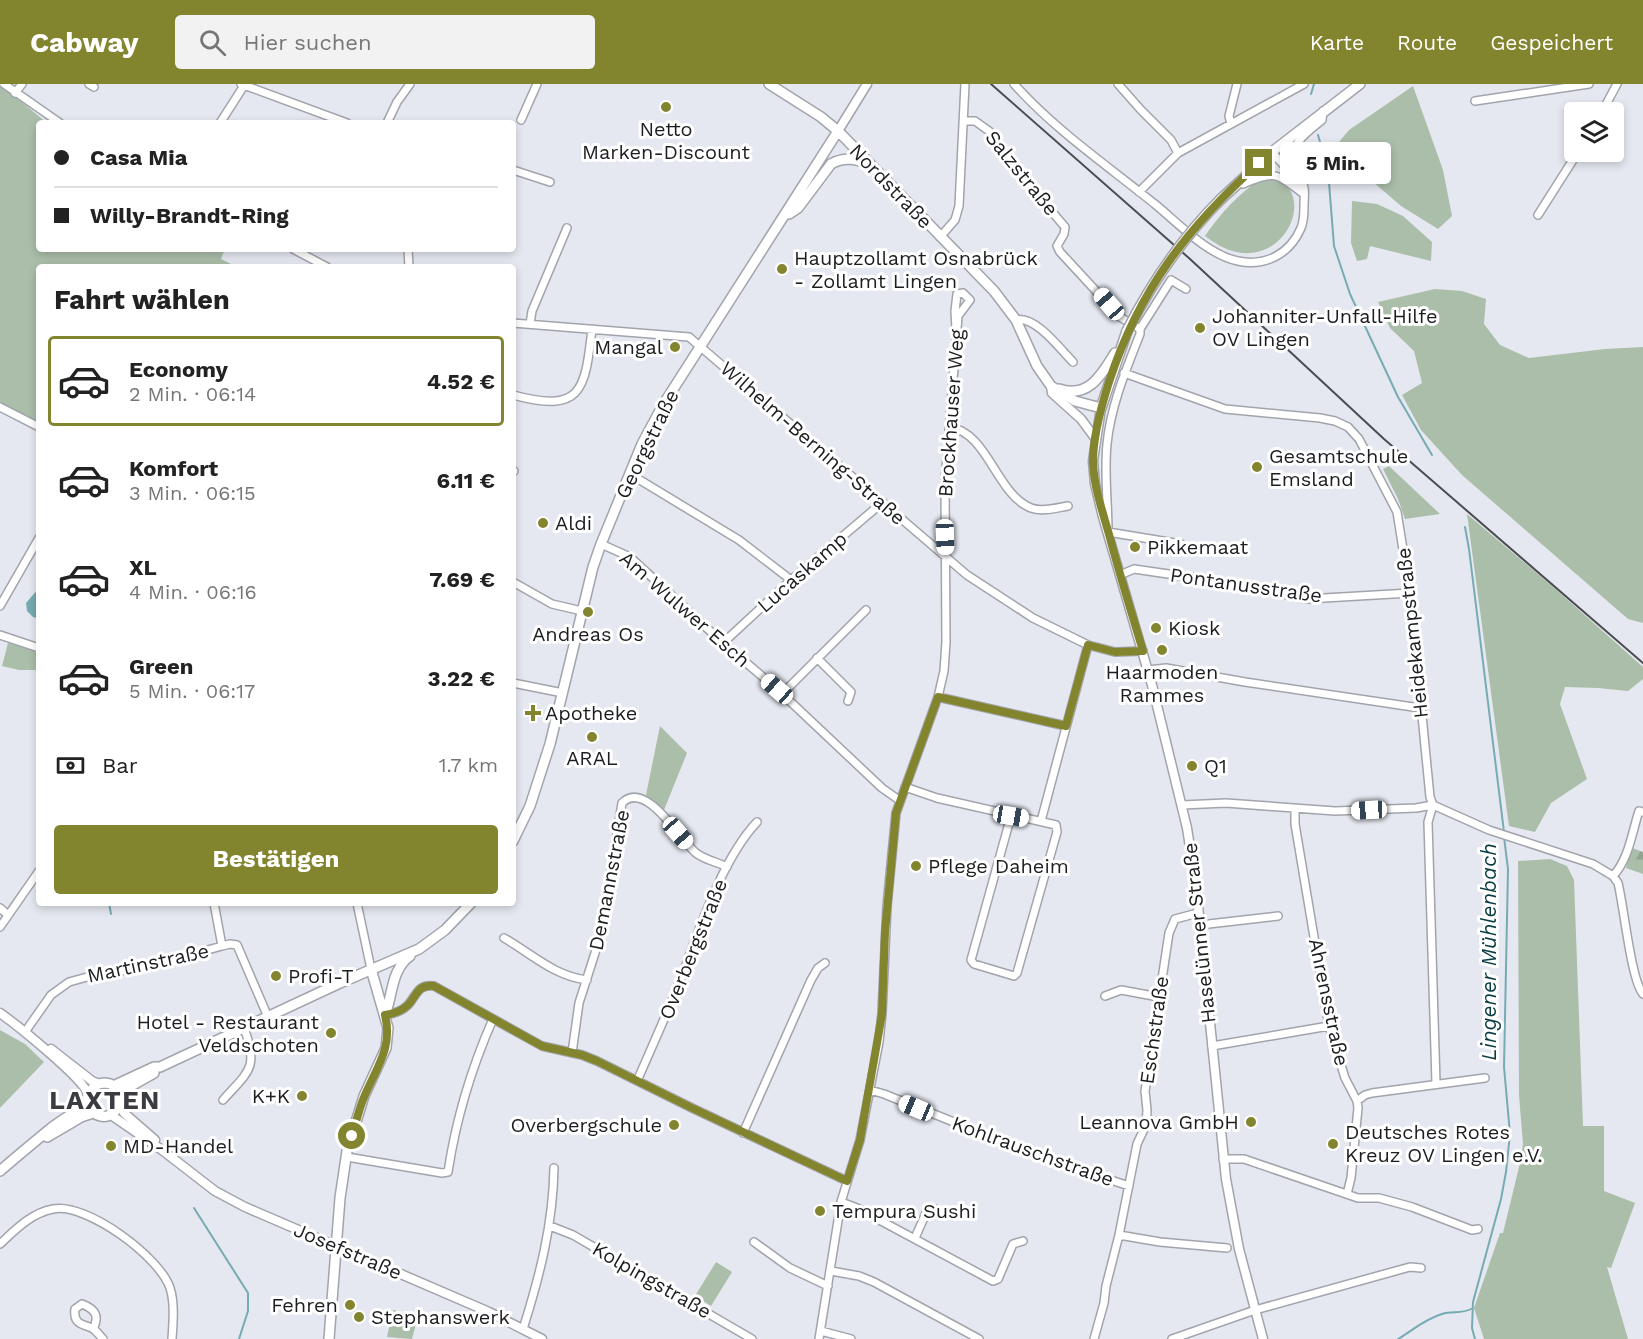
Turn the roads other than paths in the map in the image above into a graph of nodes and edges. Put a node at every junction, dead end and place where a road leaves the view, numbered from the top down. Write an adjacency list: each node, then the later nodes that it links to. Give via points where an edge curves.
1 (4, 84): 16 (street)
2 (22, 84): 16 (street)
3 (410, 84): 23 (street)
4 (537, 84): 24 (street)
5 (769, 84): 27 (main road, Nordstraße)
6 (867, 84): 27 (street, Georgstraße)
7 (965, 84): 25 (street)
8 (1015, 84): 35 (street)
9 (1118, 84): 29 (street, via 1171,140)
10 (1237, 84): 26 (street, via 1229,116)
11 (1304, 84): 26 (street)
12 (1360, 84): 19 (main road)
13 (1589, 84): 17 (street)
14 (1617, 84): 18 (street)
15 (244, 85): 21 (street); 22 (street)
16 (15, 93): 20 (street)
17 (1475, 101)
18 (1607, 102)
19 (1323, 111): 28 (main road); 36 (street, via 1322,120 1296,143 1293,151)
20 (56, 120)
21 (222, 120)
22 (339, 120)
23 (388, 120)
24 (521, 120)
25 (964, 120): 40 (street, via 959,206 955,220); 49 (street, Salzstraße, via 975,121 989,131 1065,227 1057,246 1060,252 1120,317)
26 (1234, 122): 29 (street)
27 (837, 131): 32 (main road, Nordstraße); 38 (main road, Georgstraße)
28 (1272, 152): 34 (main road); 36 (street)
29 (1178, 153): 35 (street)
30 (1572, 162): 37 (street)
31 (516, 171): 33 (street)
32 (884, 177): 38 (main road, via 865,162 837,160 798,208); 40 (main road, Nordstraße)
33 (550, 182)
34 (1238, 182): 36 (street, via 1243,184 1270,174); 52 (main road, bridge, via 1171,256 1144,298)
35 (1138, 192): 36 (street, via 1216,252 1253,263 1280,255 1293,242 1303,222)
36 (1304, 194)
37 (1538, 215)
38 (785, 217): 50 (main road, Georgstraße)
39 (567, 228): 46 (street)
40 (940, 237): 44 (main road, Nordstraße, via 994,291)
41 (299, 252): 42 (street)
42 (321, 264)
43 (1186, 289): 49 (street, Haselünner Straße, via 1171,280)
44 (1016, 320): 51 (street, Nordstraße, via 1022,318 1033,323); 54 (main road, Nordstraße, via 1037,366)
45 (516, 323): 46 (street, Wilhelm-Berning-Straße)
46 (530, 324): 47 (street, Wilhelm-Berning-Straße)
47 (592, 329): 50 (street, Wilhelm-Berning-Straße, via 680,335); 55 (street, via 584,381 576,393 565,400 548,401)
48 (956, 329): 48 (street, Brockhauser Weg, via 958,316 970,300 963,293 957,294); 59 (street, Brockhauser Weg)
49 (1140, 329): 53 (street, Haselünner Straße)
50 (701, 347): 61 (main road, Georgstraße, via 663,405); 62 (street, Wilhelm-Berning-Straße)
51 (1073, 362)
52 (1112, 363): 54 (main road, via 1086,387 1066,391); 57 (main road)
53 (1124, 373): 64 (street, Haselünner Straße, via 1106,446); 72 (street, Heidekampstraße, via 1225,409 1320,418 1348,427 1364,444 1397,512)
54 (1052, 386): 57 (main road, Nordstraße, via 1075,401); 60 (street, via 1052,393)
55 (516, 396)
56 (0, 407): 58 (street)
57 (1101, 408): 60 (street, Haselünner Straße)
58 (36, 425)
59 (949, 428): 63 (street, via 972,438 1024,504 1038,509); 68 (street, Brockhauser Weg)
60 (1095, 438): 64 (street, Haselünner Straße, via 1095,484)
61 (630, 474): 66 (main road, Georgstraße); 70 (street, via 739,540)
62 (884, 502): 68 (street, Wilhelm-Berning-Straße); 70 (street, Lucaskamp)
63 (1068, 506)
64 (1108, 532): 67 (street); 69 (street, Haselünner Straße)
65 (36, 543): 73 (street)
66 (601, 544): 75 (main road, Georgstraße); 77 (street, Am Wulwer Esch, via 630,557)
67 (1181, 544)
68 (946, 558): 78 (street, Wilhelm-Berning-Straße, via 1002,599); 86 (street, Brockhauser Weg, via 946,642)
69 (1120, 574): 72 (street, Pontanusstraße, via 1134,569 1307,599); 80 (street, Haselünner Straße)
70 (791, 580): 77 (street, Lucaskamp)
71 (516, 584): 75 (street, via 552,604)
72 (1410, 593): 88 (street, Heidekampstraße)
73 (0, 606)
74 (866, 610): 81 (street)
75 (582, 611): 84 (main road, Georgstraße)
76 (0, 634): 79 (street)
77 (723, 643): 85 (street, Am Wulwer Esch)
78 (1088, 645): 80 (street, Wilhelm-Berning-Straße, via 1115,652); 89 (street)
79 (36, 647)
80 (1143, 651): 82 (street, Haselünner Straße)
81 (818, 658): 85 (street); 87 (street, via 851,692)
82 (1148, 670): 88 (street, via 1166,668); 93 (street, Haselünner Straße)
83 (516, 684): 84 (street)
84 (562, 693): 99 (main road, Georgstraße, via 539,782)
85 (782, 694): 91 (street, Am Wulwer Esch)
86 (938, 697): 89 (street); 90 (street, Brockhauser Weg)
87 (848, 701)
88 (1420, 708): 92 (street, Heidekampstraße)
89 (1066, 726): 97 (street)
90 (904, 787): 91 (street, Brockhauser Weg); 96 (street)
91 (899, 800): 137 (street, Brockhauser Weg, via 892,842 882,1014)
92 (1433, 804): 94 (street, via 1335,811); 102 (street, via 1493,831 1593,864); 134 (street, Heidekampstraße, via 1428,822)
93 (1182, 805): 94 (street, via 1208,802); 107 (street, Haselünner Straße)
94 (1295, 809): 125 (street, Ahrensstraße)
95 (1643, 812): 102 (street, via 1639,811 1625,856)
96 (1011, 816): 97 (street); 97 (street, via 971,960 1011,975 1017,974 1057,832 1056,825)
97 (1041, 821)
98 (757, 822): 100 (street, Overbergstraße)
99 (516, 835)
100 (727, 867): 117 (street, Demannstraße, via 697,854 650,803 637,798 624,800 601,927); 133 (street, Overbergstraße)
101 (36, 876): 108 (street)
102 (1613, 876): 118 (street, via 1618,883 1634,970)
103 (215, 906): 113 (street)
104 (358, 906): 116 (street)
105 (468, 906): 114 (main road)
106 (0, 908): 108 (street)
107 (1198, 913): 110 (street, Haselünner Straße); 120 (street, Eschstraße, via 1175,919 1172,924)
108 (8, 915): 111 (street)
109 (1278, 916): 110 (street)
110 (1200, 926): 129 (street, Haselünner Straße)
111 (0, 927)
112 (504, 938): 117 (street, via 551,969)
113 (222, 946): 123 (street, via 237,945); 127 (street, Martinstraße, via 142,968 69,982 51,995)
114 (419, 949): 116 (main road); 122 (main road, via 401,962)
115 (825, 963): 144 (street, via 806,989)
116 (371, 969): 122 (main road); 123 (main road)
117 (587, 980): 130 (street, Demannstraße, via 579,1003)
118 (1643, 994)
119 (1105, 996): 120 (street, via 1121,990)
120 (1159, 997): 152 (street, Eschstraße, via 1145,1091 1146,1125 1137,1144)
121 (0, 1013): 127 (street)
122 (385, 1015): 124 (street, via 403,1009 426,985); 147 (main road, via 386,1048 364,1096)
123 (268, 1017): 126 (main road)
124 (493, 1019): 130 (street, via 542,1046); 147 (street, via 456,1122 448,1172)
125 (1329, 1026): 129 (street); 141 (street, Ahrensstraße, via 1345,1078)
126 (244, 1028): 131 (main road); 140 (street, via 251,1066)
127 (25, 1032): 128 (street)
128 (40, 1044): 135 (street); 138 (street, via 82,1084)
129 (1212, 1046): 148 (street, Haselünner Straße)
130 (572, 1053): 133 (street)
131 (160, 1067): 136 (main road); 139 (main road, via 124,1090)
132 (1485, 1078): 134 (street)
133 (637, 1081): 144 (street)
134 (1436, 1083): 141 (street, via 1372,1093)
135 (99, 1084): 136 (main road); 138 (main road)
136 (113, 1086): 139 (main road)
137 (870, 1090): 151 (street, Brockhauser Weg); 152 (street, Kohlrauschstraße, via 1056,1163)
138 (88, 1096): 142 (main road, via 88,1107); 145 (main road)
139 (119, 1100): 143 (main road); 146 (street, Josefstraße, via 124,1113)
140 (223, 1100)
141 (1357, 1101): 153 (street, Ahrensstraße)
142 (93, 1113): 143 (main road); 145 (main road)
143 (111, 1115): 146 (street, Josefstraße)
144 (743, 1133): 151 (street)
145 (32, 1145): 150 (main road)
146 (162, 1150): 163 (street, Josefstraße, via 215,1191)
147 (346, 1157): 163 (main road)
148 (1223, 1159): 153 (street, via 1244,1160); 168 (street, Haselünner Straße)
149 (554, 1167): 156 (street)
150 (0, 1171)
151 (847, 1181): 154 (street, Brockhauser Weg)
152 (1129, 1186): 158 (street, Eschstraße)
153 (1347, 1194): 157 (street, via 1379,1198)
154 (842, 1202): 159 (street); 166 (street, Brockhauser Weg)
155 (935, 1209): 159 (street, via 926,1213)
156 (550, 1226): 170 (street); 177 (street, Kolpingstraße, via 573,1235)
157 (1478, 1229)
158 (1119, 1235): 164 (street); 180 (street, Eschstraße)
159 (915, 1238): 160 (street, via 996,1281 1013,1244)
160 (1023, 1241)
161 (754, 1242): 167 (street, via 790,1268)
162 (0, 1244): 174 (street, via 23,1222 52,1209 74,1209 111,1228 130,1240 164,1275 171,1289)
163 (337, 1247): 170 (street, Josefstraße); 175 (main road)
164 (1227, 1248)
165 (1421, 1268): 168 (street, via 1410,1267)
166 (831, 1271): 167 (street, Brockhauser Weg); 179 (street, via 874,1282)
167 (828, 1286): 171 (street, Brockhauser Weg)
168 (1255, 1310): 172 (street); 181 (street, Haselünner Straße)
169 (93, 1329): 173 (street)
170 (523, 1329): 176 (street, Josefstraße)
171 (820, 1335): 178 (street)
172 (1177, 1338)
173 (103, 1339)
174 (172, 1339)
175 (329, 1339)
176 (542, 1339)
177 (752, 1339)
178 (850, 1339)
179 (979, 1339)
180 (1094, 1339)
181 (1263, 1339)

